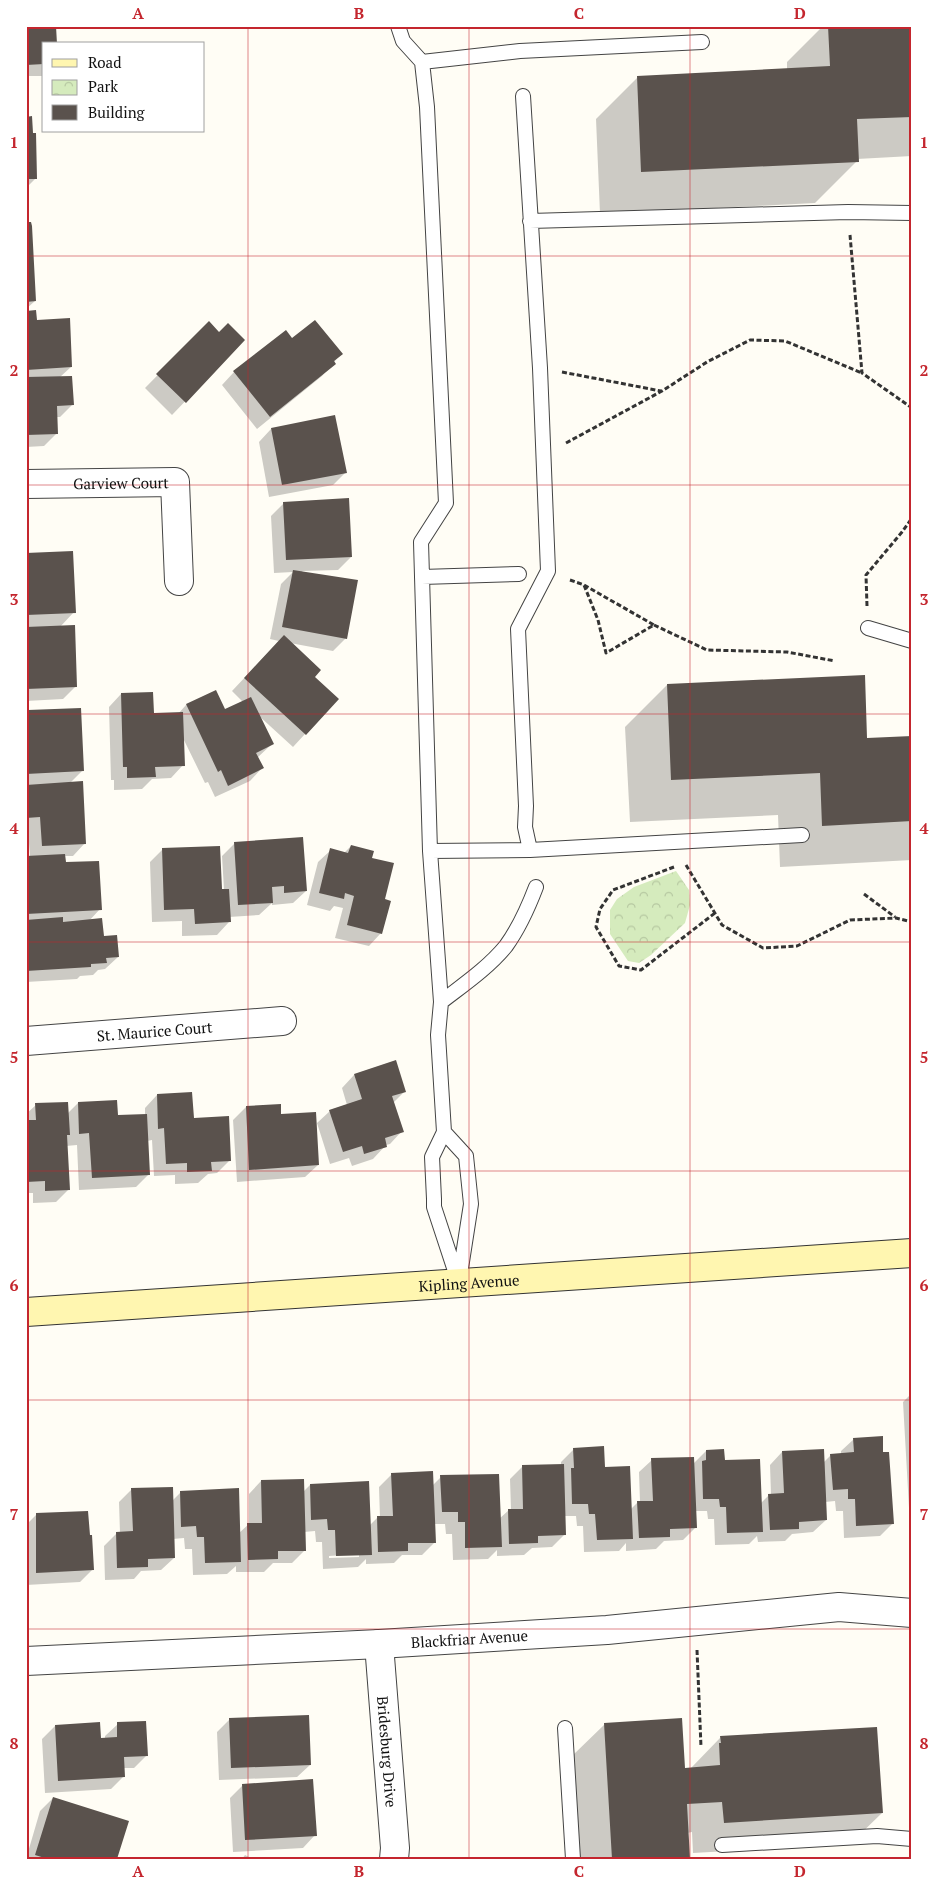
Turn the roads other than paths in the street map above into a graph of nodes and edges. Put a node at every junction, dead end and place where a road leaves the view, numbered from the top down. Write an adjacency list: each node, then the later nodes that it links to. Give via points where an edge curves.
1 (398, 26): 3 (lane, via 403,41)
2 (702, 42): 3 (lane, via 520,51)
3 (422, 62): 9 (lane, via 427,107 446,503 421,542)
4 (523, 96): 6 (lane)
5 (912, 213): 6 (lane)
6 (530, 220): 14 (lane, via 548,571 518,629 525,827)
7 (26, 484): 10 (street, Garview Court, via 175,482)
8 (519, 574): 9 (lane)
9 (422, 577): 15 (lane)
10 (179, 581)
11 (868, 628): 12 (lane)
12 (912, 642)
13 (802, 834): 14 (lane)
14 (530, 850): 15 (lane)
15 (430, 851): 17 (lane)
16 (536, 887): 17 (lane, via 523,919 506,946 486,967)
17 (441, 1002): 20 (lane, via 438,1035)
18 (282, 1021): 19 (street, St. Maurice Court)
19 (26, 1041)
20 (444, 1132): 22 (lane, via 432,1158 434,1207); 22 (lane, via 466,1156 471,1204)
21 (912, 1253): 22 (main road, Kipling Avenue)
22 (459, 1283): 23 (main road, Kipling Avenue)
23 (26, 1312)
24 (912, 1613): 25 (street, Blackfriar Avenue, via 839,1607 608,1630)
25 (379, 1644): 26 (street, Blackfriar Avenue); 30 (street, Bridesburg Drive)
26 (26, 1661)
27 (565, 1728): 31 (lane)
28 (912, 1839): 29 (lane, via 877,1836)
29 (722, 1845)
30 (394, 1859)
31 (573, 1859)

